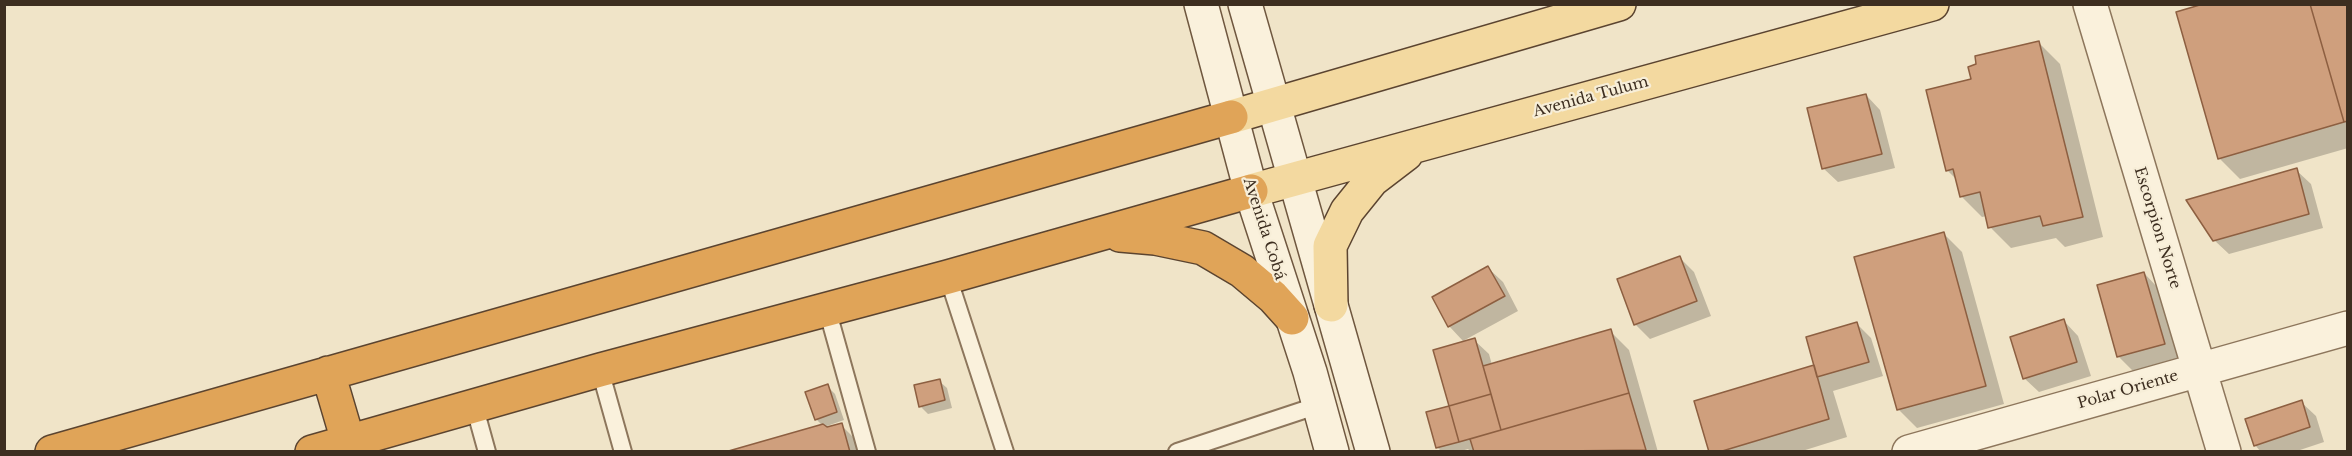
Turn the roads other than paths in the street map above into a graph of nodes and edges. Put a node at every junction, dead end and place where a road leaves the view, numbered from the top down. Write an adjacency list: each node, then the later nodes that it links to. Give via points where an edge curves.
1 (1201, 4): 7 (main road, Avenida Cobá)
2 (1245, 4): 6 (main road)
3 (1619, 4): 6 (main road)
4 (1932, 4): 8 (main road, Avenida Tulum)
5 (2090, 4): 18 (main road, Escorpion Norte)
6 (1274, 103): 7 (main road); 9 (main road)
7 (1231, 117): 10 (main road, Avenida Cobá); 19 (highway)
8 (1418, 145): 9 (main road, Avenida Tulum); 13 (main road, via 1372,180 1347,211 1330,246)
9 (1296, 178): 10 (main road, Avenida Tulum); 13 (main road)
10 (1251, 191): 11 (highway); 15 (main road, Avenida Cobá)
11 (1100, 234): 12 (highway); 15 (highway, via 1155,238 1203,248 1242,271)
12 (948, 278): 14 (highway); 28 (lane)
13 (1331, 305): 31 (main road)
14 (827, 309): 17 (highway); 27 (lane)
15 (1293, 318): 21 (main road, Avenida Cobá)
16 (2348, 328): 18 (main road, Polar Oriente)
17 (600, 370): 20 (highway); 26 (lane)
18 (2199, 370): 32 (main road, Polar Oriente); 33 (main road, Escorpion Norte)
19 (328, 373): 22 (highway); 23 (highway)
20 (474, 405): 22 (highway); 25 (lane)
21 (1318, 405): 29 (lane); 30 (main road, Avenida Cobá)
22 (348, 441): 24 (highway)
23 (52, 452)
24 (312, 452)
25 (487, 452)
26 (623, 452)
27 (867, 452)
28 (1005, 452)
29 (1177, 452)
30 (1332, 452)
31 (1373, 452)
32 (1909, 452)
33 (2224, 452)

